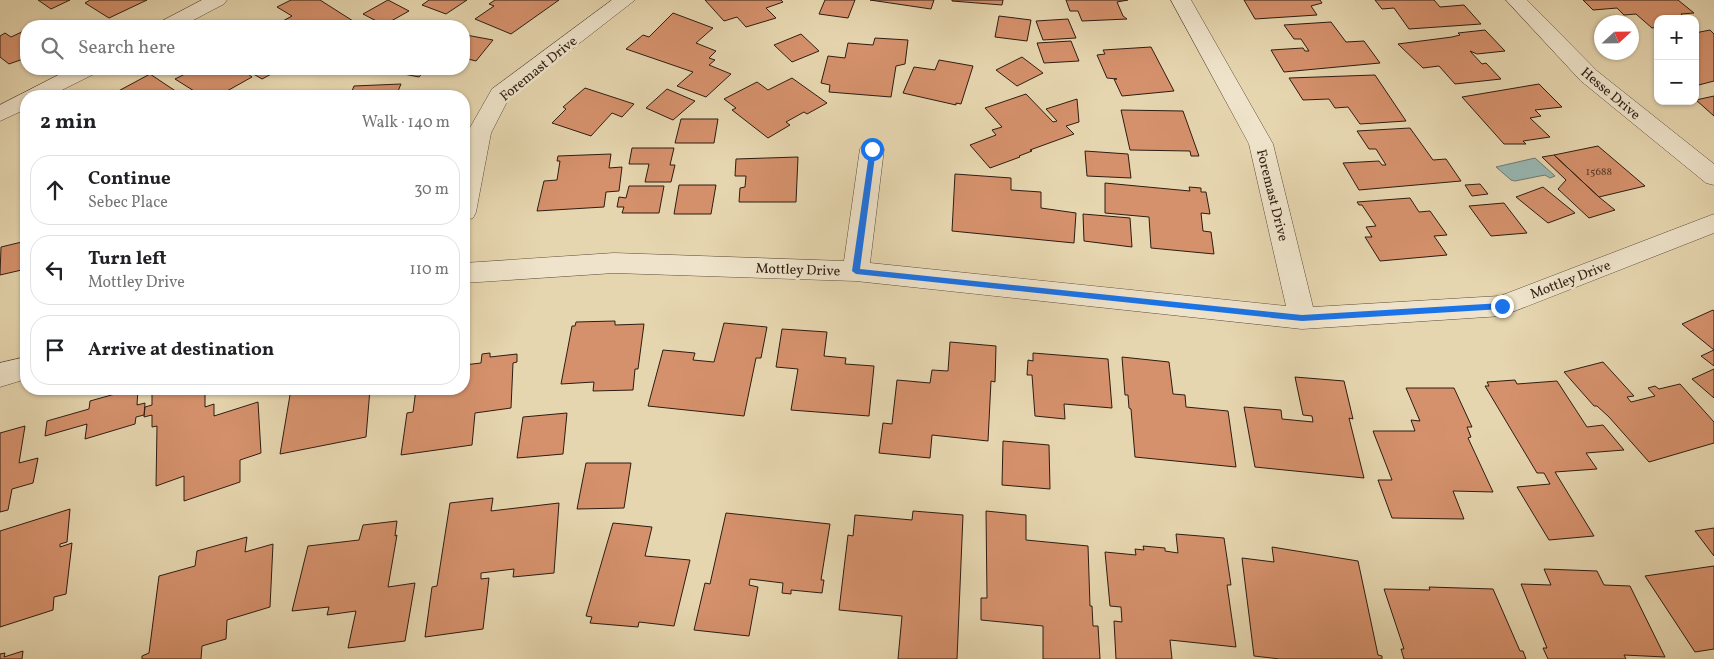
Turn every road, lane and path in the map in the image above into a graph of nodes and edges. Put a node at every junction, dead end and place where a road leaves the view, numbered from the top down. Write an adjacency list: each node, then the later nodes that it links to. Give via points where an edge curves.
1 (217, 0): 5 (street)
2 (625, 0): 12 (street, Foremast Drive, via 500,94 479,133)
3 (1180, 0): 16 (street, Foremast Drive, via 1261,144)
4 (1516, 0): 11 (street, Hesse Drive, via 1589,76)
5 (179, 20)
6 (74, 75): 7 (street)
7 (45, 90)
8 (20, 103): 9 (street)
9 (0, 114)
10 (872, 149): 14 (street)
11 (1714, 176)
12 (470, 180)
13 (1714, 223): 16 (street, Mottley Drive, via 1502,306)
14 (856, 271): 15 (street, Mottley Drive, via 614,263); 16 (street, Mottley Drive)
15 (470, 273)
16 (1302, 318)
17 (20, 370): 18 (street)
18 (0, 375)

